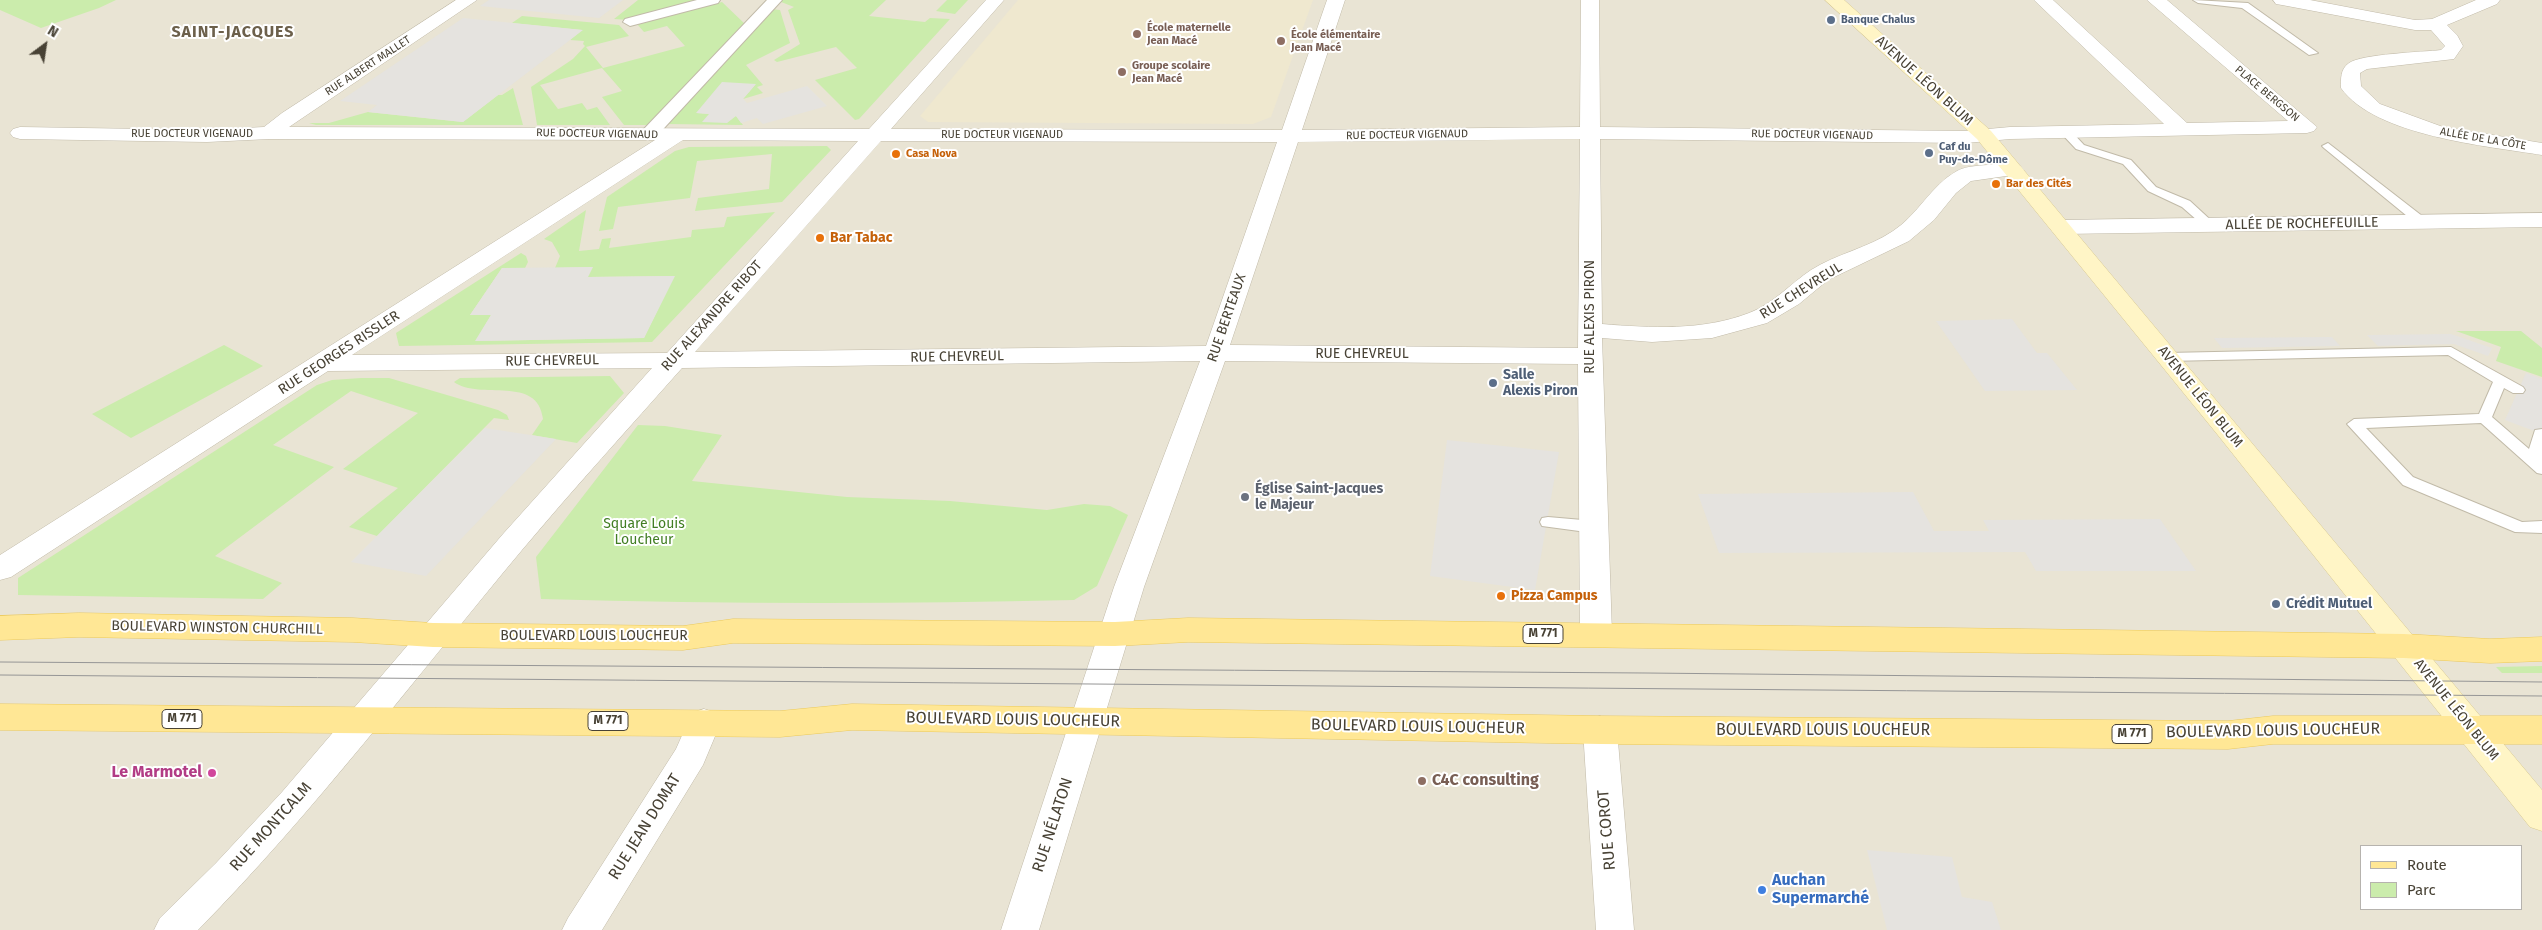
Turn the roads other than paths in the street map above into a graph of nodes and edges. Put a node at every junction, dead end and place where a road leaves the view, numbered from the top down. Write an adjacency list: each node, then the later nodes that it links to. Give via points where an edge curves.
1 (468, 0): 19 (street, RUE ALBERT MALLET)
2 (714, 0): 13 (street)
3 (775, 0): 22 (street)
4 (995, 0): 21 (street, RUE ALEXANDRE RIBOT)
5 (1336, 0): 24 (street, RUE BERTEAUX)
6 (1590, 0): 20 (street, RUE ALEXIS PIRON)
7 (1834, 0): 25 (main road, AVENUE LÉON BLUM)
8 (2043, 0): 16 (street)
9 (2156, 0): 16 (street, PLACE BERGSON, via 2307,128)
10 (2198, 0): 15 (lane, via 2245,5)
11 (2282, 0): 14 (street, via 2415,25)
12 (2491, 0): 14 (street)
13 (630, 22)
14 (2435, 24): 27 (street, ALLÉE DE LA CÔTE, via 2451,38 2454,46 2447,55 2355,67 2351,73 2351,88 2373,108 2439,132)
15 (2313, 53)
16 (2183, 131): 17 (street, PLACE BERGSON)
17 (2066, 132): 25 (street, PLACE BERGSON); 31 (lane, via 2080,147 2127,162 2152,189 2186,204)
18 (20, 133): 19 (street, RUE DOCTEUR VIGENAUD, via 207,136)
19 (268, 133): 22 (street, RUE DOCTEUR VIGENAUD)
20 (1589, 133): 24 (street, RUE DOCTEUR VIGENAUD); 25 (street, RUE DOCTEUR VIGENAUD); 33 (street, RUE ALEXIS PIRON)
21 (875, 134): 23 (street, RUE DOCTEUR VIGENAUD); 24 (street, RUE DOCTEUR VIGENAUD); 37 (street, RUE ALEXANDRE RIBOT)
22 (648, 135): 23 (street, RUE DOCTEUR VIGENAUD)
23 (677, 135): 38 (street, RUE GEORGES RISSLER)
24 (1288, 136): 34 (street, RUE BERTEAUX)
25 (1984, 136): 28 (main road, AVENUE LÉON BLUM)
26 (2328, 146): 30 (lane)
27 (2542, 149)
28 (2013, 170): 32 (main road, AVENUE LÉON BLUM); 33 (street, RUE CHEVREUL, via 1965,175 1901,236 1820,275 1791,299 1758,318 1712,331 1652,335)
29 (2542, 220): 30 (street, ALLÉE DE ROCHEFEUILLE)
30 (2422, 222): 31 (street, ALLÉE DE ROCHEFEUILLE)
31 (2210, 225): 32 (street, ALLÉE DE ROCHEFEUILLE)
32 (2061, 227): 36 (main road, AVENUE LÉON BLUM)
33 (1589, 330): 35 (street, RUE ALEXIS PIRON)
34 (1215, 353): 35 (street, RUE CHEVREUL); 37 (street, RUE CHEVREUL); 49 (street, RUE BERTEAUX)
35 (1590, 356): 45 (street, RUE ALEXIS PIRON)
36 (2167, 356): 39 (lane, via 2451,351); 52 (main road, AVENUE LÉON BLUM)
37 (671, 361): 38 (street, RUE CHEVREUL); 51 (street, RUE ALEXANDRE RIBOT)
38 (325, 363): 47 (street, RUE GEORGES RISSLER)
39 (2501, 380): 40 (lane); 41 (lane)
40 (2518, 390)
41 (2484, 418): 43 (lane); 46 (lane, via 2354,424 2408,481 2520,528)
42 (2540, 433): 43 (lane)
43 (2538, 465)
44 (1548, 522): 45 (lane)
45 (1594, 527): 50 (street, RUE ALEXIS PIRON)
46 (2542, 527)
47 (0, 569)
48 (0, 628): 51 (main road, BOULEVARD WINSTON CHURCHILL / M 771, via 127,626 353,630)
49 (1115, 634): 50 (main road, BOULEVARD LOUIS LOUCHEUR / M 771, via 1188,630); 51 (main road, BOULEVARD LOUIS LOUCHEUR / M 771, via 733,631 683,638); 56 (street, RUE BERTEAUX)
50 (1596, 634): 52 (main road, BOULEVARD LOUIS LOUCHEUR / M 771)
51 (433, 635): 55 (street, RUE ALEXANDRE RIBOT)
52 (2404, 646): 53 (main road, M 771, via 2490,651); 58 (main road, AVENUE LÉON BLUM)
53 (2542, 649)
54 (0, 718): 55 (main road, M 771)
55 (364, 720): 57 (main road, BOULEVARD LOUIS LOUCHEUR / M 771); 62 (street, RUE MONTCALM, via 258,842)
56 (1087, 720): 57 (main road, BOULEVARD LOUIS LOUCHEUR / M 771, via 852,717 780,724); 59 (main road, BOULEVARD LOUIS LOUCHEUR / M 771); 64 (street, RUE NÉLATON)
57 (704, 722): 63 (street, RUE JEAN DOMAT, via 691,755)
58 (2473, 729): 59 (main road, BOULEVARD LOUIS LOUCHEUR / M 771, via 2273,730 2228,735); 60 (main road, M 771); 61 (main road, AVENUE LÉON BLUM)
59 (1600, 730): 65 (street, RUE COROT)
60 (2542, 730)
61 (2542, 816)
62 (173, 930)
63 (581, 930)
64 (1020, 930)
65 (1615, 930)

